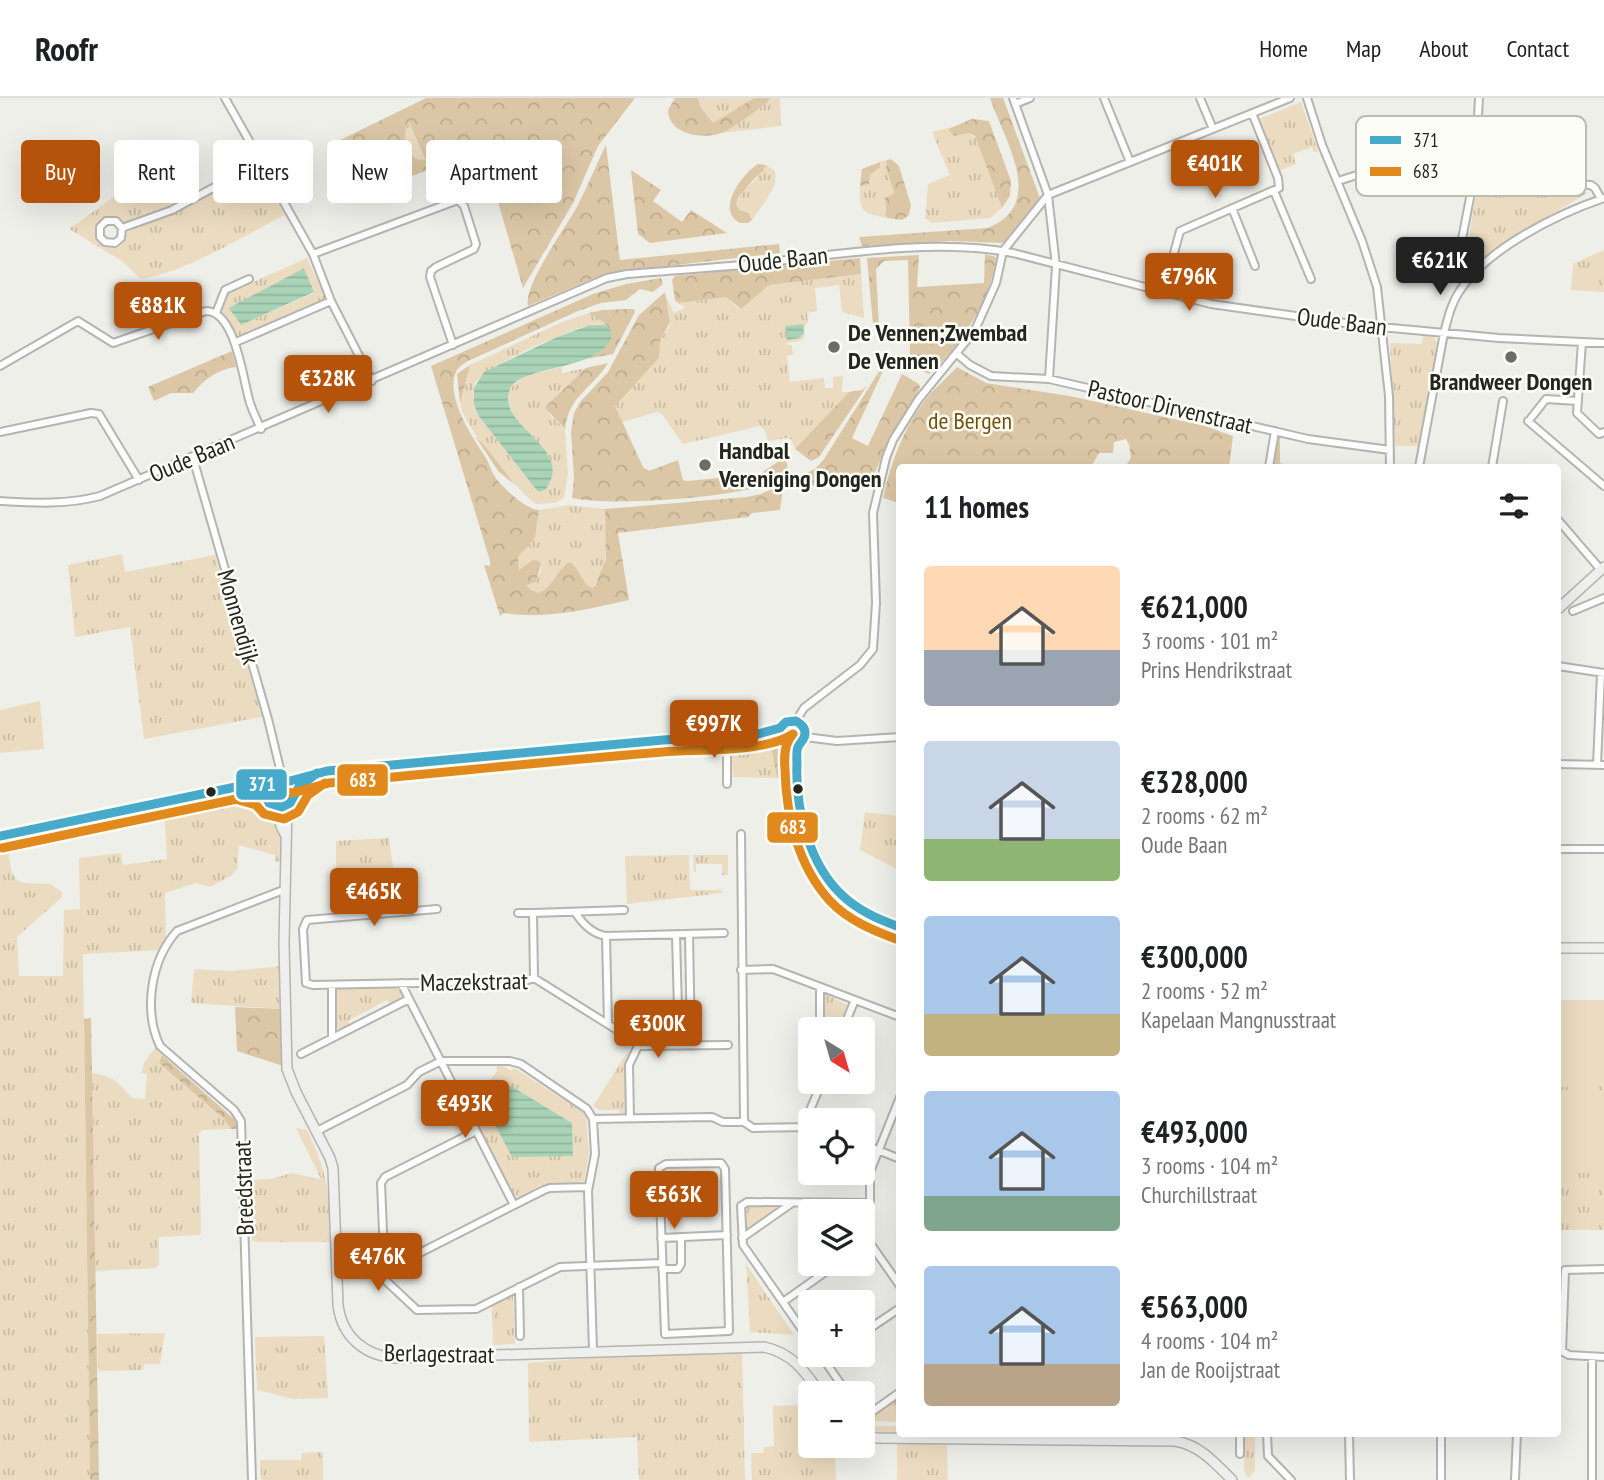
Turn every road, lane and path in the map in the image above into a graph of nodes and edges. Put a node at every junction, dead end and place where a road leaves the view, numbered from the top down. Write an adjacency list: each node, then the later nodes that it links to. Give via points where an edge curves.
1 (225, 98): 12 (street)
2 (1030, 98): 8 (street)
3 (1104, 98): 13 (street)
4 (1200, 98): 11 (street)
5 (1290, 98): 9 (street)
6 (1307, 98): 15 (street)
7 (1479, 98): 10 (street)
8 (1014, 101): 19 (street)
9 (1252, 113): 11 (street); 18 (street, via 1279,178 1279,188)
10 (1478, 116)
11 (1213, 129): 13 (street)
12 (249, 140)
13 (1130, 162): 19 (street)
14 (1356, 175): 15 (street)
15 (1338, 181): 35 (street, via 1370,261)
16 (1586, 185): 21 (street, via 1595,188)
17 (213, 188): 24 (street, via 172,210)
18 (1274, 191): 23 (street); 31 (street)
19 (1048, 195): 25 (street); 27 (street)
20 (1470, 196): 29 (street, via 1457,265)
21 (1602, 199): 29 (street, via 1535,228)
22 (284, 203): 26 (street)
23 (1232, 208): 28 (street); 32 (street, via 1180,231)
24 (122, 228)
25 (1003, 251): 27 (street, Oude Baan); 40 (street, Oude Baan, via 895,250 627,274 589,285); 41 (street, via 985,311)
26 (313, 254): 33 (street); 40 (street, via 458,200 476,244 436,267 430,277)
27 (1056, 265): 32 (street, Oude Baan); 43 (street)
28 (1255, 266)
29 (1469, 278): 36 (street, via 1454,300)
30 (249, 279): 34 (street, via 225,290)
31 (1311, 279)
32 (1163, 292): 35 (street, Oude Baan, via 1212,304)
33 (331, 301): 37 (street); 44 (street)
34 (216, 313): 37 (street); 42 (street, via 206,311 113,343 78,321)
35 (1383, 327): 36 (street, Oude Baan); 51 (street)
36 (1444, 333): 38 (street, Oude Baan); 55 (street)
37 (236, 342): 47 (street)
38 (1582, 342): 39 (street, Oude Baan); 46 (street)
39 (1604, 343)
40 (453, 345): 44 (street, Oude Baan)
41 (957, 354): 43 (street, Pastoor Dirvenstraat, via 991,376); 69 (street, via 905,419 880,477 873,523 873,649 860,665 804,708)
42 (0, 366)
43 (1049, 379): 48 (street, Pastoor Dirvenstraat)
44 (372, 381): 47 (street, Oude Baan)
45 (1503, 401): 56 (street)
46 (1577, 401): 50 (street, via 1578,416 1599,434); 58 (street, via 1546,399 1529,419)
47 (261, 429): 52 (street, Oude Baan)
48 (1275, 431): 51 (street, Pastoor Dirvenstraat); 53 (street)
49 (0, 432): 57 (street, via 99,414)
50 (1604, 432)
51 (1390, 450): 54 (street)
52 (193, 458): 57 (street, Oude Baan); 78 (street, Monnendijk)
53 (1270, 464)
54 (1390, 464)
55 (1420, 464)
56 (1492, 464)
57 (139, 480): 59 (street, Oude Baan, via 74,502)
58 (1604, 486)
59 (0, 501)
60 (1561, 523): 61 (street)
61 (1602, 569): 62 (street)
62 (1580, 589): 64 (street); 65 (street)
63 (1604, 598): 64 (street)
64 (1591, 603): 66 (street)
65 (1561, 606)
66 (1573, 611)
67 (1561, 666): 68 (street)
68 (1603, 673): 76 (street)
69 (796, 721): 70 (street, via 786,722); 72 (street, via 804,726)
70 (780, 734): 71 (street); 74 (street)
71 (727, 735): 77 (street); 79 (street)
72 (806, 737): 73 (street, via 837,741); 74 (street)
73 (896, 737)
74 (793, 747): 93 (street, via 801,810 826,875 854,905)
75 (1561, 764): 76 (street)
76 (1600, 765)
77 (314, 774): 78 (street); 81 (street)
78 (286, 779): 80 (street, via 275,778); 81 (street)
79 (727, 784)
80 (266, 790): 82 (street, via 270,803); 84 (street, via 236,787)
81 (295, 792): 82 (street, via 293,800)
82 (282, 806): 87 (street, Berlagestraat)
83 (741, 834): 100 (street)
84 (0, 835)
85 (1561, 849): 86 (street)
86 (1604, 849)
87 (286, 889): 123 (street, Berlagestraat, via 287,1069); 166 (street, Breedstraat, via 177,931 161,954 152,993 160,1046 241,1121)
88 (438, 909): 103 (street, Maczekstraat, via 307,920 303,929 304,978 309,985)
89 (624, 910): 90 (street)
90 (575, 912): 92 (street); 97 (street, via 583,924)
91 (517, 913): 92 (street)
92 (533, 913): 101 (street)
93 (896, 926)
94 (724, 933): 96 (street)
95 (676, 934): 96 (street); 97 (street); 115 (street)
96 (689, 934): 112 (street)
97 (606, 936): 110 (street)
98 (1561, 948): 99 (street)
99 (1604, 948)
100 (741, 970): 104 (street, via 773,969); 121 (street)
101 (534, 978): 102 (street, Maczekstraat); 110 (street, Maczekstraat)
102 (401, 983): 103 (street, Maczekstraat); 105 (street)
103 (332, 985): 111 (street)
104 (820, 988): 106 (street); 108 (street)
105 (409, 999): 111 (street); 117 (street)
106 (854, 1002): 107 (street); 109 (street)
107 (896, 1015)
108 (820, 1017)
109 (848, 1017)
110 (608, 1024): 114 (street, Maczekstraat)
111 (332, 1038): 116 (street)
112 (691, 1045): 113 (street); 115 (street)
113 (728, 1045)
114 (638, 1046): 115 (street); 119 (street, via 629,1065)
115 (679, 1046)
116 (301, 1054)
117 (441, 1061): 120 (street, via 521,1064 587,1109); 123 (street, via 419,1072 407,1085); 124 (street)
118 (896, 1106): 125 (street)
119 (630, 1118): 120 (street); 121 (street, via 712,1117)
120 (593, 1119): 127 (street, via 595,1154)
121 (744, 1122): 122 (street, via 754,1128)
122 (798, 1127)
123 (317, 1131): 150 (street, Berlagestraat, via 334,1177 339,1314 359,1345 373,1354 396,1358)
124 (476, 1131): 131 (street); 140 (street, via 381,1183)
125 (877, 1150): 126 (street); 128 (street, via 870,1172)
126 (896, 1157)
127 (588, 1187): 131 (street, via 550,1188); 137 (street)
128 (870, 1199)
129 (793, 1202): 130 (street); 135 (street); 135 (street, via 742,1204)
130 (798, 1202)
131 (514, 1205): 140 (street)
132 (727, 1235): 133 (street); 134 (street, via 723,1165 666,1164 659,1168); 138 (street, via 729,1331 665,1334)
133 (681, 1237): 134 (street); 138 (street, via 678,1269)
134 (661, 1238): 138 (street)
135 (742, 1238): 144 (street)
136 (875, 1250): 142 (street)
137 (591, 1266): 138 (street); 143 (street, via 560,1267); 150 (street)
138 (662, 1266)
139 (1604, 1269): 148 (street, via 1565,1270)
140 (384, 1271): 143 (street, via 385,1280 417,1310 476,1309)
141 (820, 1276): 144 (street)
142 (896, 1280)
143 (519, 1287): 149 (street)
144 (783, 1302): 146 (street)
145 (896, 1311): 147 (street)
146 (798, 1324)
147 (875, 1325)
148 (1561, 1325)
149 (520, 1336)
150 (593, 1350): 154 (street, Berlagestraat, via 764,1347 791,1357)
151 (1561, 1351): 152 (street)
152 (1592, 1357): 153 (street); 172 (street)
153 (1604, 1357)
154 (812, 1381)
155 (896, 1395): 156 (street)
156 (875, 1410)
157 (909, 1437): 164 (street)
158 (1138, 1437): 167 (street, via 1188,1444)
159 (1240, 1437): 165 (street)
160 (1267, 1437): 168 (street, via 1267,1454)
161 (1349, 1437): 169 (street)
162 (1441, 1437): 170 (street)
163 (1517, 1437): 171 (street)
164 (875, 1438)
165 (1240, 1454)
166 (253, 1480)
167 (1232, 1480)
168 (1291, 1480)
169 (1350, 1480)
170 (1441, 1480)
171 (1515, 1480)
172 (1592, 1480)

